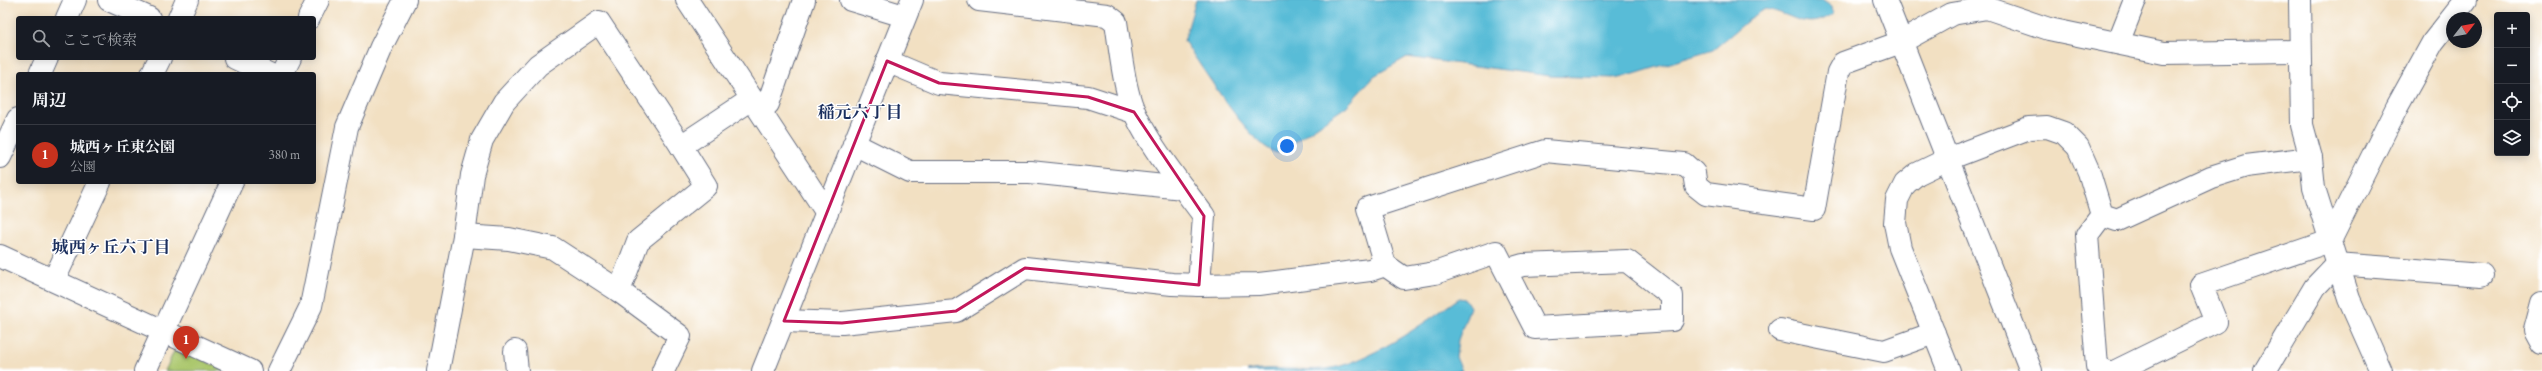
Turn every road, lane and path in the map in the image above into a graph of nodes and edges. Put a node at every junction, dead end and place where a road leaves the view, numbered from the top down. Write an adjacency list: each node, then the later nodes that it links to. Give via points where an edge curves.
1 (75, 0): 15 (street)
2 (109, 0): 16 (street)
3 (187, 0): 17 (street)
4 (318, 0): 18 (street)
5 (405, 0): 62 (street, via 381,47 347,127 311,306)
6 (687, 0): 31 (street)
7 (804, 0): 31 (street, via 768,104)
8 (851, 0): 14 (street)
9 (979, 0): 32 (street, via 1107,15 1116,22 1129,98)
10 (1885, 0): 19 (street)
11 (2135, 0): 20 (street)
12 (2300, 0): 21 (street)
13 (2466, 0): 45 (street, via 2433,42 2397,107)
14 (908, 8): 26 (street)
15 (68, 16)
16 (145, 16)
17 (180, 16)
18 (310, 16)
19 (1901, 42): 20 (street, via 1952,14 1987,8 2049,29); 38 (street); 48 (street, via 1843,63 1838,72 1814,209 1706,194 1696,186 1694,172 1684,164 1545,152 1368,208)
20 (2118, 43): 21 (street, via 2164,53)
21 (2300, 52): 37 (street, via 2302,125)
22 (46, 60): 27 (street)
23 (159, 60): 28 (street)
24 (239, 60): 29 (street)
25 (289, 60): 30 (street)
26 (887, 61): 32 (street, via 939,83 1088,97); 34 (street)
27 (41, 72)
28 (153, 72)
29 (265, 72)
30 (283, 72)
31 (756, 105): 35 (street); 42 (street)
32 (1134, 112): 41 (street)
33 (16, 123): 36 (street)
34 (854, 144): 41 (street, via 910,172 1030,172); 42 (street)
35 (681, 146): 44 (street, via 599,22 538,65 504,102 482,140 472,175); 53 (street, via 706,186 638,241)
36 (0, 157)
37 (2311, 158): 43 (street, via 2246,166 2211,177 2117,220); 45 (street, via 2314,188)
38 (1948, 159): 43 (street, via 2029,128 2046,127 2064,133 2078,147 2089,172); 58 (street, via 1917,174 1904,184 1897,200 1895,223 1900,248); 67 (street)
39 (99, 184): 51 (street)
40 (231, 184): 56 (street)
41 (1183, 188): 52 (street, via 1204,216)
42 (827, 213): 55 (street)
43 (2102, 215): 68 (street, via 2087,235 2097,366)
44 (464, 236): 53 (street, via 508,239 553,248); 63 (street)
45 (2330, 241): 47 (street); 69 (street, via 2201,284 2216,322)
46 (0, 256): 51 (street)
47 (2337, 264): 50 (street); 70 (street, via 2315,287); 71 (street, via 2349,299)
48 (1385, 265): 49 (street, via 1404,278 1435,273 1496,252); 52 (street, via 1370,270 1259,284)
49 (1506, 270): 49 (street, via 1535,328 1672,320 1672,296 1627,261 1523,265)
50 (2482, 275)
51 (54, 280): 56 (street)
52 (1199, 284): 55 (street, via 1172,284 1025,268 956,311 842,323)
53 (619, 291): 64 (street, via 680,336)
54 (2542, 304): 59 (street, via 2535,330)
55 (784, 321): 65 (street)
56 (164, 330): 60 (street); 61 (street)
57 (1780, 330): 58 (street, via 1884,351)
58 (1934, 333): 66 (street)
59 (2542, 343)
60 (145, 371)
61 (250, 371)
62 (279, 371)
63 (438, 371)
64 (663, 371)
65 (763, 371)
66 (1949, 371)
67 (2031, 371)
68 (2106, 371)
69 (2116, 371)
70 (2265, 371)
71 (2381, 371)

